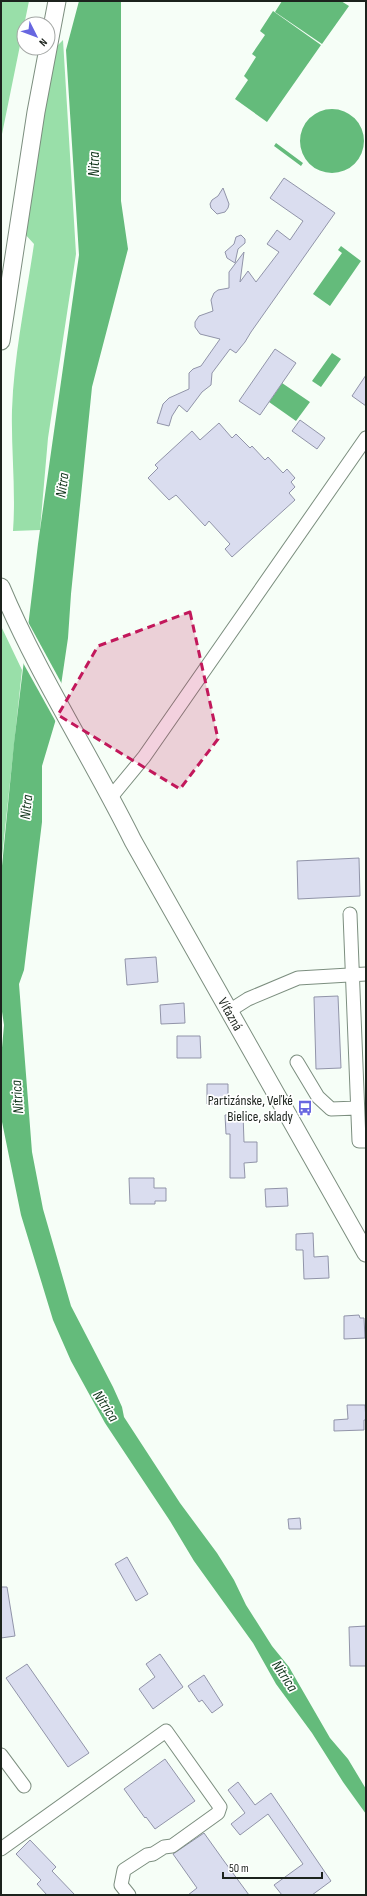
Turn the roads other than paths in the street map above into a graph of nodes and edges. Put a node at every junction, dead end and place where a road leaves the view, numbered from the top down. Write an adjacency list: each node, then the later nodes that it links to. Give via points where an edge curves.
1 (58, 1): 2 (main road, via 36,112)
2 (1, 341)
3 (366, 438): 5 (lane, via 144,757)
4 (1, 587): 5 (main road, Víťazná, via 14,619)
5 (111, 797): 9 (main road, Víťazná)
6 (350, 914): 7 (lane)
7 (352, 974): 8 (lane); 9 (lane, via 298,978 248,999); 11 (lane)
8 (366, 974)
9 (229, 1011): 13 (main road, Víťazná)
10 (297, 1062): 11 (lane, via 318,1097 331,1109)
11 (357, 1108): 12 (lane, via 359,1141)
12 (366, 1141)
13 (365, 1249)
14 (1, 1755): 15 (lane)
15 (24, 1786)
16 (1, 1849): 17 (lane, via 166,1731 220,1807 218,1813 172,1846 147,1855 124,1870 121,1884)
17 (129, 1895)

